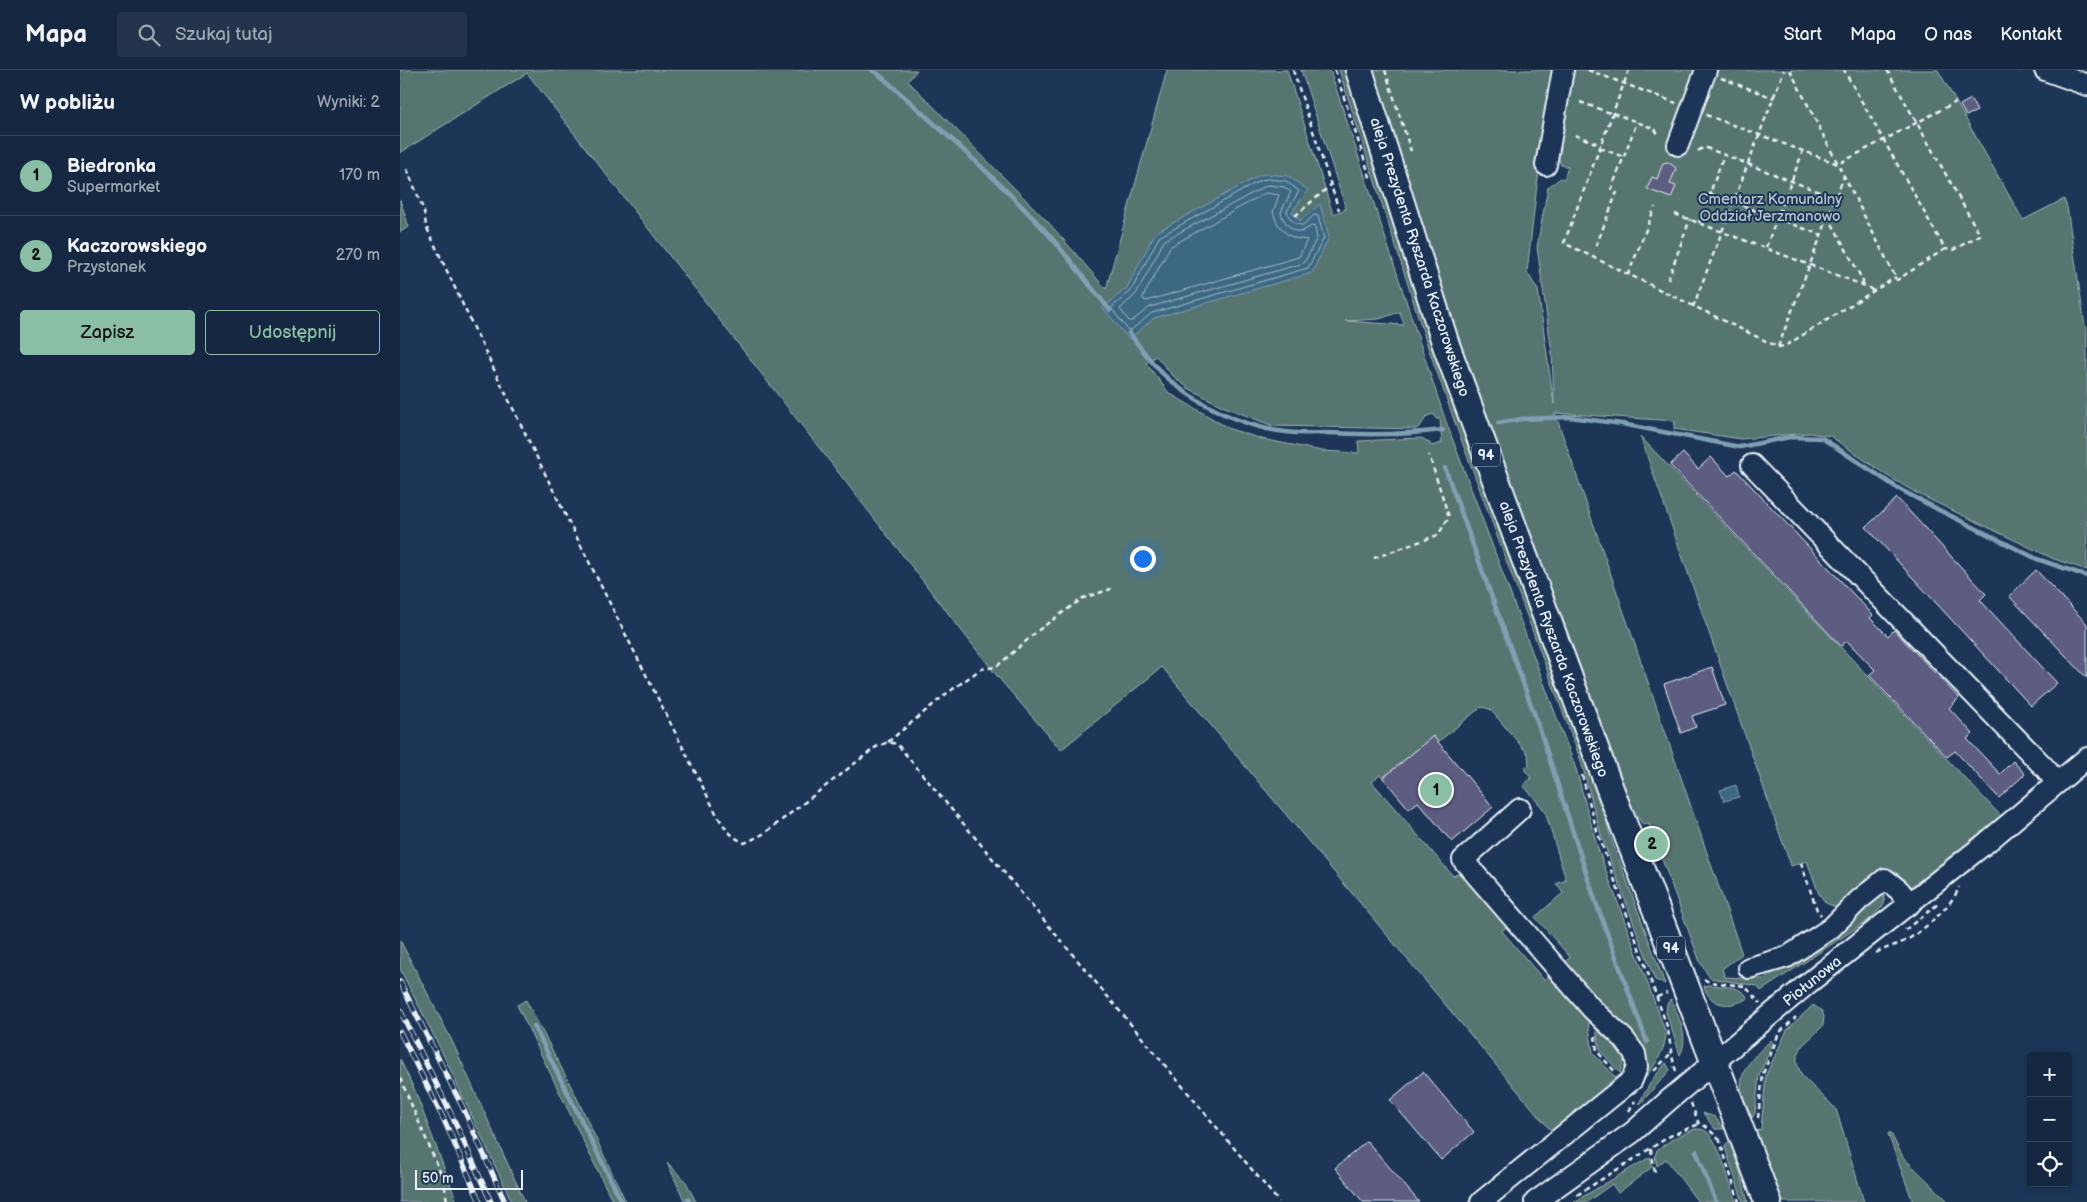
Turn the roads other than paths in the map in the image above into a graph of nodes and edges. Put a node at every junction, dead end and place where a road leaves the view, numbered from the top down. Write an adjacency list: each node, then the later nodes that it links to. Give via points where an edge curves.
1 (1359, 70): 14 (main road, aleja Prezydenta Ryszarda Kaczorowskiego / 94, via 1446,345)
2 (1562, 70): 7 (street)
3 (2045, 70): 5 (street)
4 (1706, 71): 6 (street)
5 (2087, 85)
6 (1678, 145)
7 (1546, 165)
8 (1752, 465): 10 (street)
9 (2087, 758): 10 (street, Piołunowa)
10 (2057, 784): 12 (street, Piołunowa)
11 (1520, 809): 15 (street, via 1463,860 1592,1009 1624,1039 1635,1054 1637,1067 1632,1080)
12 (1910, 904): 13 (street, via 1885,879 1831,928 1787,957); 14 (street, Piołunowa, via 1806,985)
13 (1749, 968)
14 (1715, 1062): 16 (street, Piołunowa, via 1633,1132); 17 (main road, aleja Prezydenta Ryszarda Kaczorowskiego / 94)
15 (1481, 1202)
16 (1536, 1202)
17 (1768, 1202)

